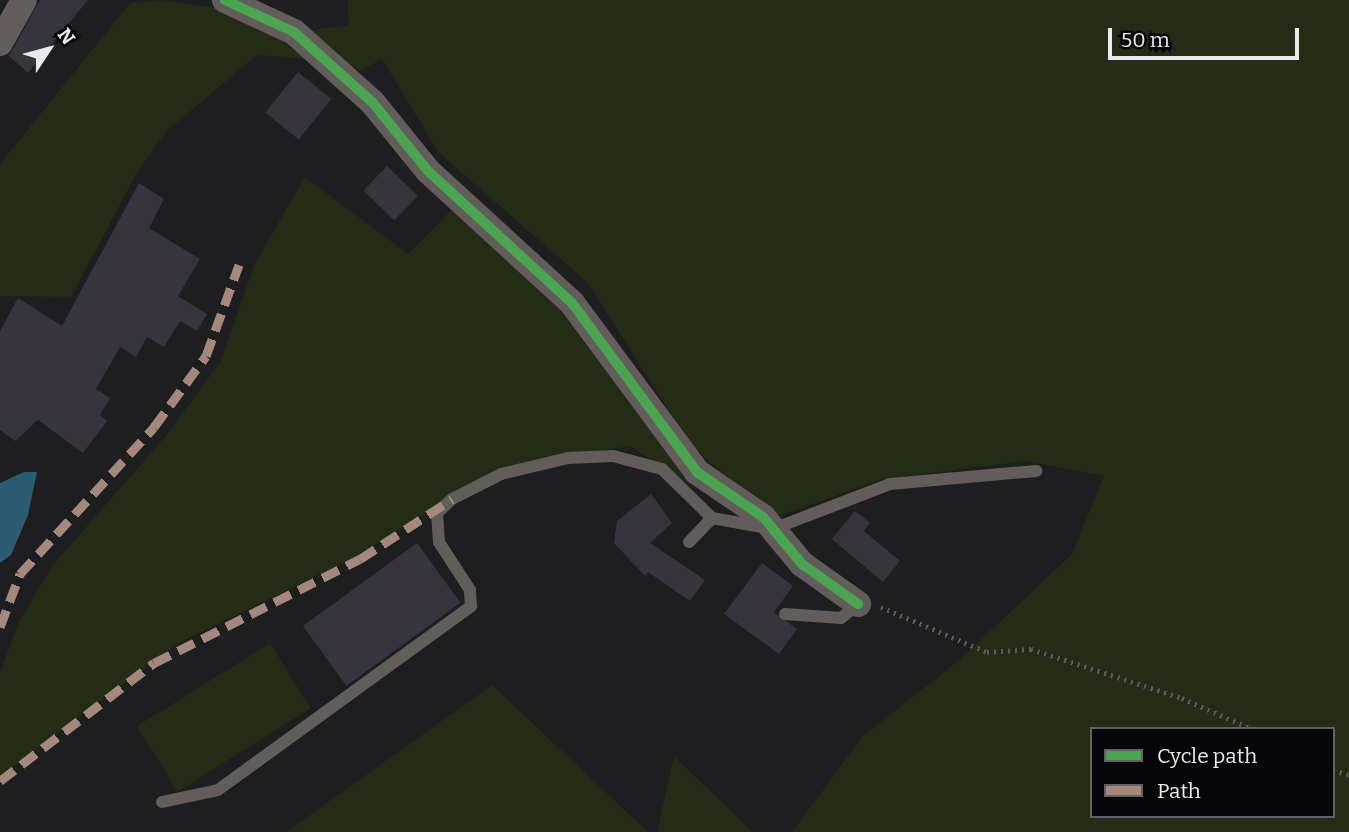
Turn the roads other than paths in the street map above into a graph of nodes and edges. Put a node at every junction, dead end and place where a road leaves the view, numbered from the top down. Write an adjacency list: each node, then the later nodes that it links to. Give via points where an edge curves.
1 (24, 0): 3 (street)
2 (225, 0): 6 (street, via 294,32 373,103 428,171 572,303 697,472)
3 (0, 43)
4 (1036, 471): 6 (lane, via 890,484)
5 (712, 518): 6 (lane); 7 (lane); 10 (lane, via 662,469 613,456 568,458 501,474 452,499 437,513 439,542 470,590 471,606 218,790)
6 (772, 529): 8 (street, via 802,564)
7 (689, 542)
8 (858, 604): 9 (lane, via 841,618)
9 (785, 614)
10 (162, 802)

